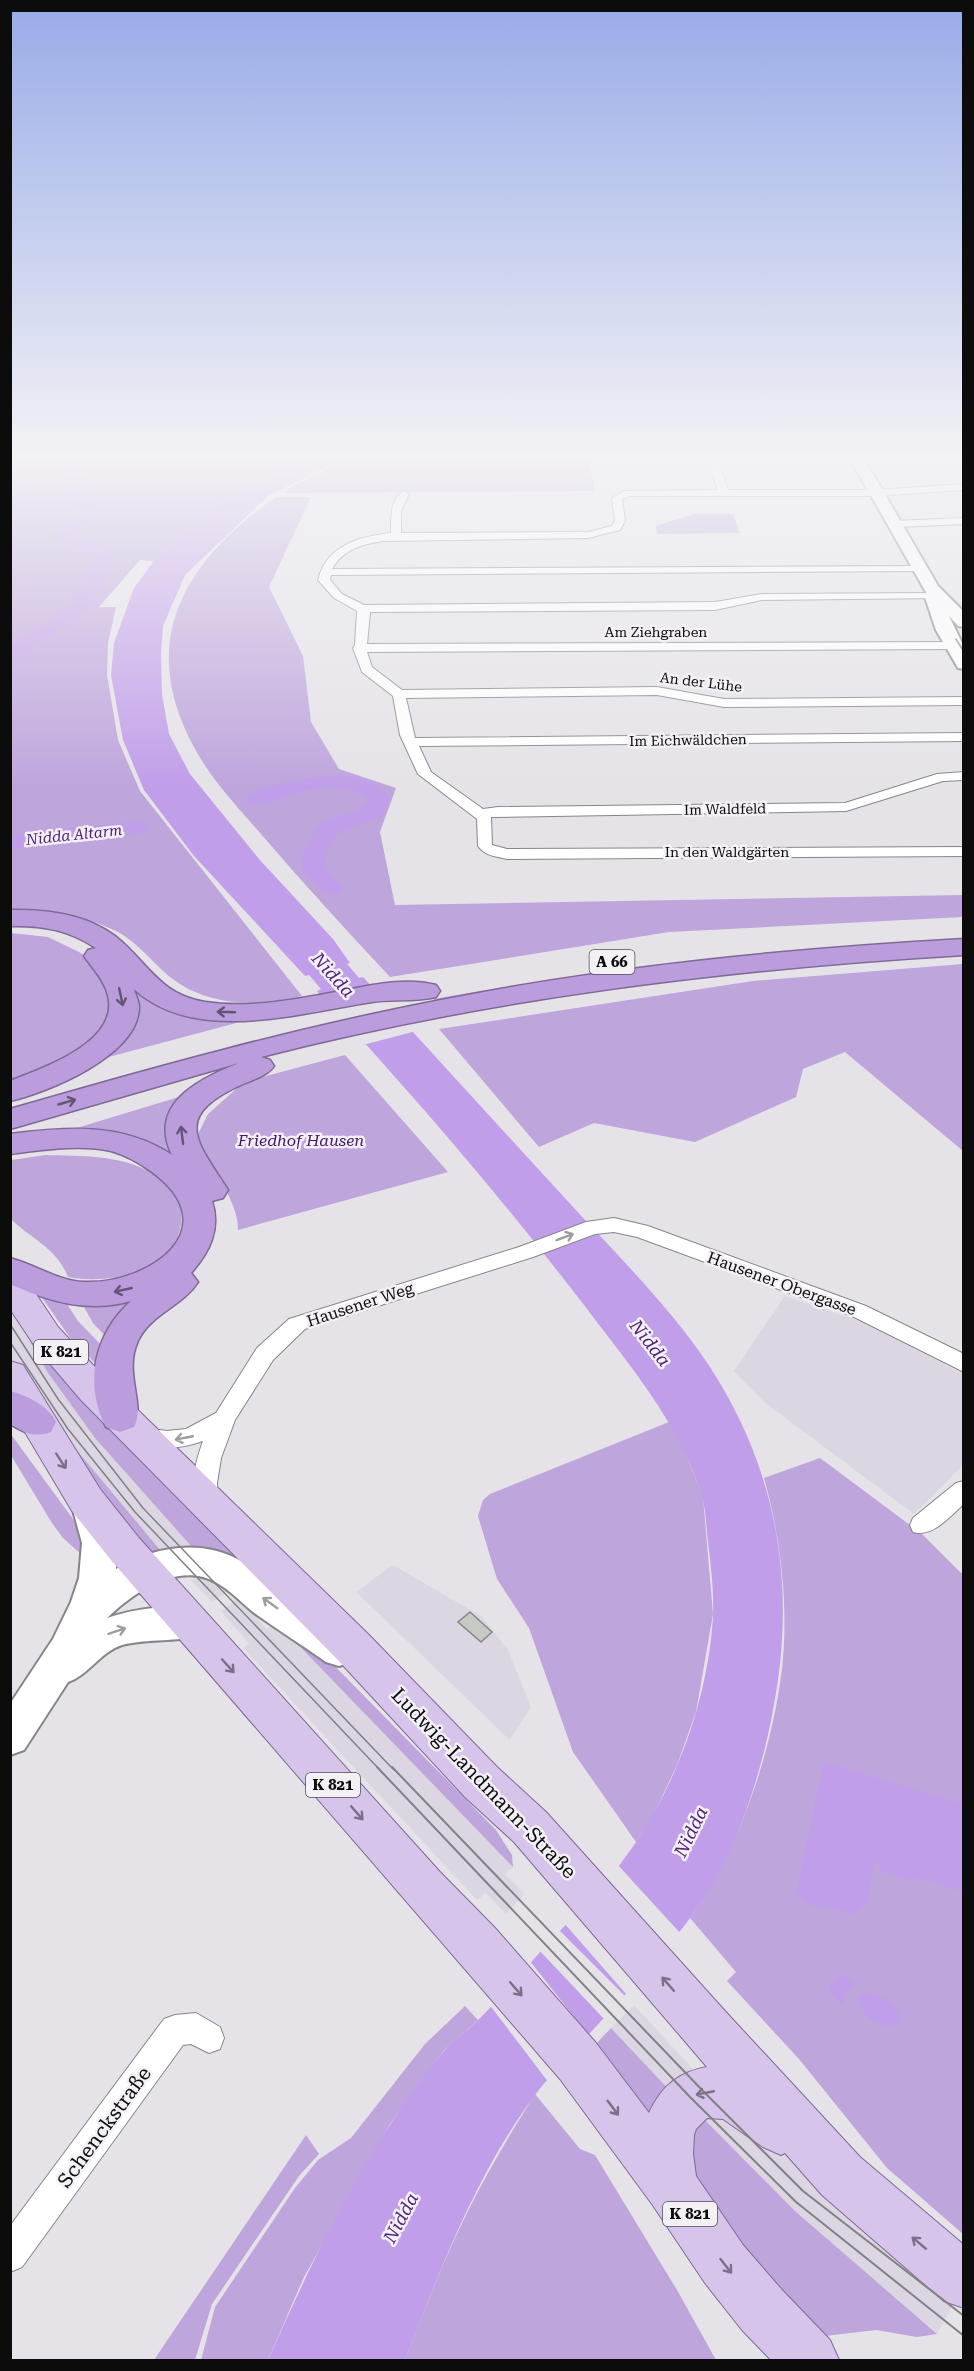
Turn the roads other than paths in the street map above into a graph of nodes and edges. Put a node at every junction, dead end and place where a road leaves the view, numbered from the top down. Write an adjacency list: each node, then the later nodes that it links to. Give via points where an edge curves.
1 (329, 566): 3 (street)
2 (919, 568): 3 (street); 4 (main road)
3 (326, 572): 5 (street, via 327,586)
4 (934, 594): 5 (street, via 768,596 715,606); 6 (main road); 7 (main road)
5 (362, 609): 8 (street)
6 (963, 623): 7 (main road, via 948,627)
7 (949, 638): 8 (street, Am Ziehgraben); 9 (main road)
8 (359, 648): 10 (street, via 372,676)
9 (963, 664)
10 (399, 694): 11 (street, An der Lühe, via 657,691 724,703); 13 (street, via 404,724)
11 (963, 701)
12 (963, 737): 13 (street, Im Eichwäldchen)
13 (412, 742): 15 (street, via 425,774)
14 (963, 776): 15 (street, Im Waldfeld, via 942,777 846,807)
15 (482, 814): 16 (street, In den Waldgärten, via 485,846 507,854)
16 (963, 851)
17 (10, 918): 22 (highway, one-way to 17, via 182,1005 149,989 117,952 89,932 45,919)
18 (10, 927): 24 (highway, one-way to 24, via 57,932 94,952 120,988 123,1013 118,1028 98,1051)
19 (963, 930): 21 (highway, A 66, via 697,952)
20 (963, 947): 21 (highway, A 66, via 810,957)
21 (434, 999): 22 (highway); 22 (highway, A 66)
22 (301, 1029): 23 (highway); 24 (highway, A 66, via 148,1057); 25 (highway, A 66, one-way to 22)
23 (264, 1064): 26 (highway); 34 (highway, one-way to 23, via 113,1367 120,1341 141,1311 203,1262 219,1228 212,1192 182,1143 181,1120 191,1103 207,1090)
24 (10, 1094)
25 (10, 1119)
26 (10, 1142): 28 (highway, one-way to 28, via 90,1138 145,1152 179,1177 193,1198 200,1220 196,1240 175,1266 151,1281 122,1291 67,1292)
27 (593, 1227): 30 (street, Hausener Obergasse, via 614,1225 641,1232 860,1311); 33 (street, Hausener Weg, one-way to 27, via 265,1354 297,1324)
28 (10, 1270)
29 (10, 1281): 34 (main road, Ludwig-Landmann-Straße / K 821, via 46,1336)
30 (963, 1364)
31 (10, 1374): 32 (main road, K 821)
32 (24, 1414): 36 (main road, K 821, one-way to 36)
33 (225, 1417): 34 (street, Hausener Weg, one-way to 34, via 190,1438 171,1440); 37 (street, Hausener Weg, via 209,1458)
34 (129, 1426): 37 (main road, Ludwig-Landmann-Straße / K 821)
35 (963, 1490): 38 (street)
36 (86, 1500): 39 (main road, K 821); 40 (main road, via 97,1529 100,1554)
37 (206, 1500): 42 (main road, Ludwig-Landmann-Straße / K 821)
38 (922, 1525)
39 (143, 1571): 40 (main road, via 113,1589); 41 (main road, K 821); 42 (main road, one-way to 39, via 230,1572 196,1561)
40 (85, 1616): 43 (main road)
41 (189, 1623): 43 (main road, one-way to 41, via 70,1659 114,1630); 47 (main road, K 821, one-way to 47, via 578,2061)
42 (387, 1683): 46 (main road, Ludwig-Landmann-Straße / K 821, one-way to 42, via 557,1857)
43 (40, 1693): 44 (main road)
44 (10, 1737)
45 (209, 2038): 48 (street, Schenckstraße, via 196,2028 175,2030)
46 (841, 2176): 47 (main road, one-way to 47, via 733,2097 703,2091 680,2106 669,2132); 49 (main road, Ludwig-Landmann-Straße / K 821, one-way to 46)
47 (671, 2185): 50 (main road, K 821, one-way to 50, via 724,2264)
48 (10, 2255)
49 (963, 2281)
50 (810, 2361)

